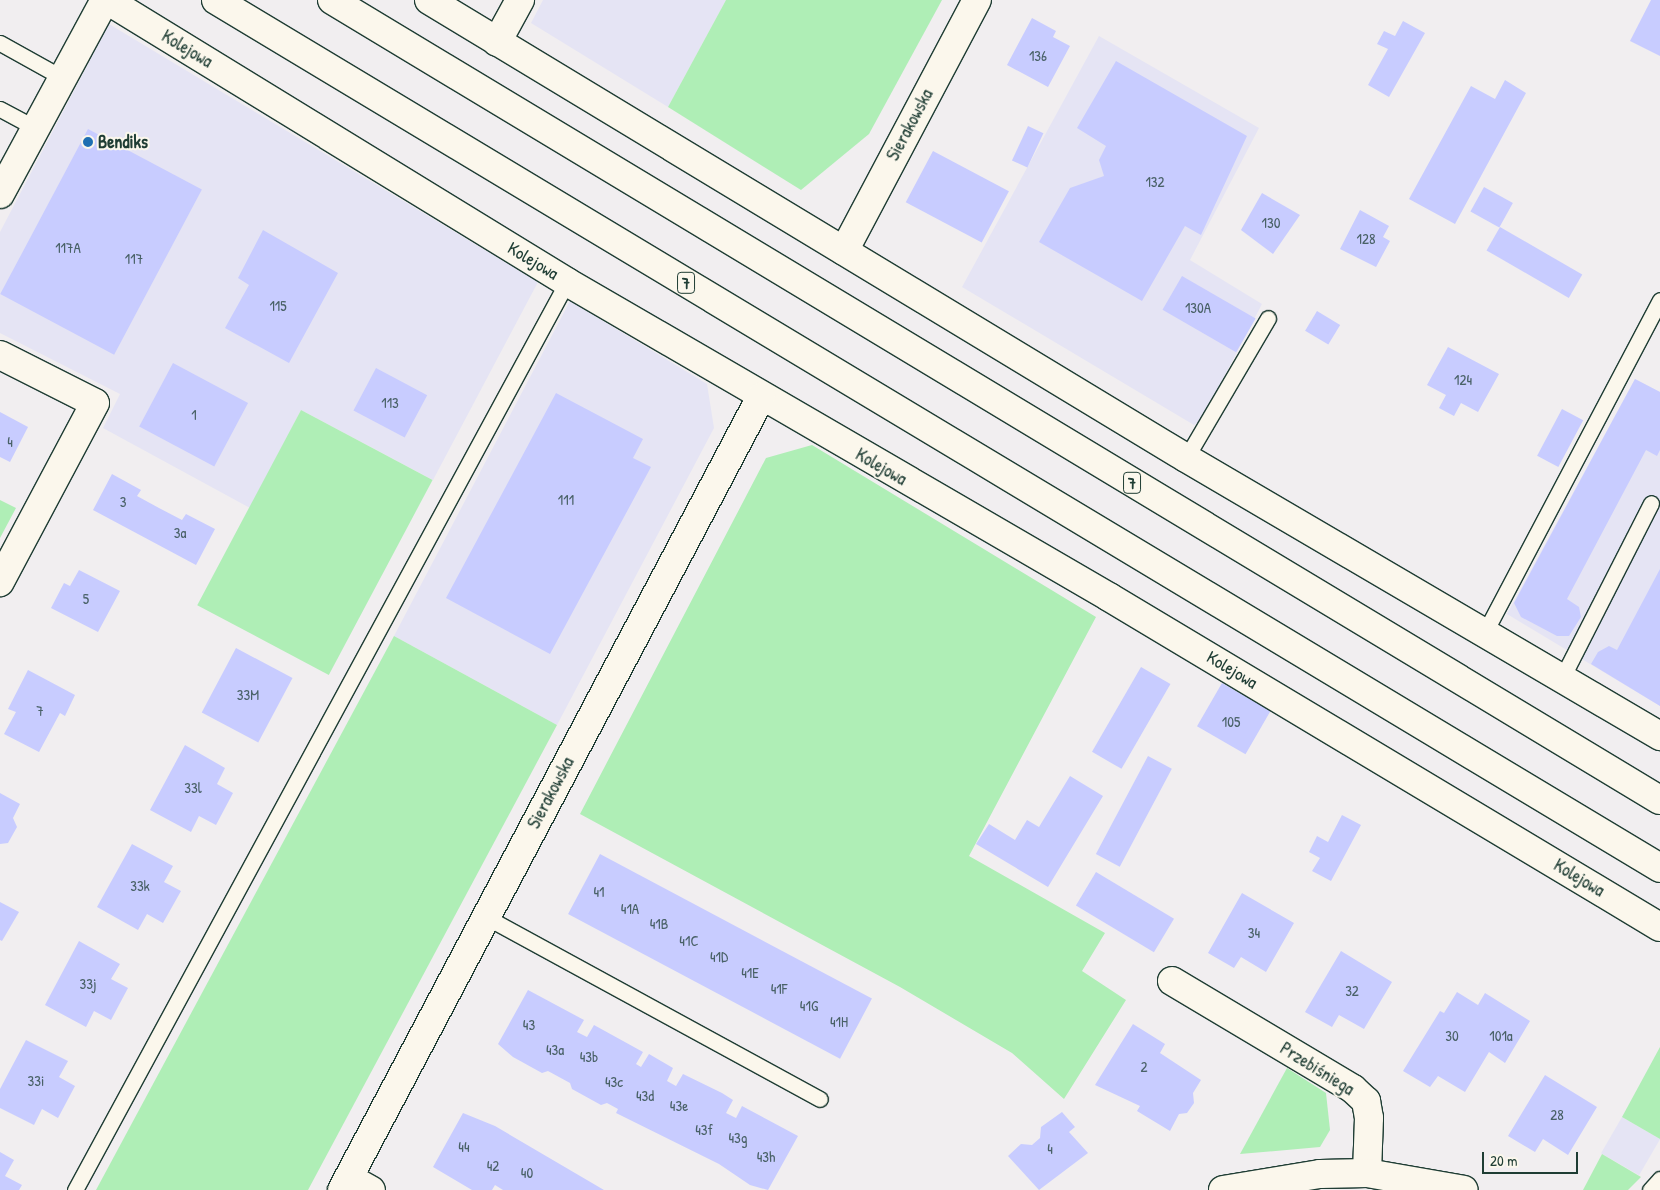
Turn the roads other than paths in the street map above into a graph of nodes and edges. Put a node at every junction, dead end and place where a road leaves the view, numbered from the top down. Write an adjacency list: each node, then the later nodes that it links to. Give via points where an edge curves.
1 (106, 0): 9 (main road); 14 (main road, Kolejowa)
2 (216, 0): 26 (main road, 7)
3 (332, 0): 25 (main road, 7)
4 (429, 0): 7 (main road)
5 (520, 0): 7 (main road)
6 (976, 0): 13 (main road, Sierakowska)
7 (498, 42): 13 (main road)
8 (0, 43): 9 (lane)
9 (63, 78): 11 (main road)
10 (0, 110): 11 (lane)
11 (35, 128): 12 (main road)
12 (0, 194)
13 (844, 251): 19 (main road)
14 (567, 282): 18 (main road, Kolejowa); 34 (lane)
15 (1660, 300): 22 (lane)
16 (1268, 318): 19 (lane)
17 (0, 355): 21 (main road, via 95,403)
18 (761, 397): 27 (main road, Sierakowska); 28 (main road, Kolejowa, via 1109,596)
19 (1186, 458): 22 (main road)
20 (1651, 503): 23 (lane)
21 (0, 582)
22 (1485, 632): 23 (main road)
23 (1562, 678): 24 (main road)
24 (1660, 736)
25 (1660, 800)
26 (1660, 868)
27 (486, 917): 30 (lane); 33 (main road, Sierakowska)
28 (1660, 927)
29 (1172, 981): 31 (main road, Przebiśniega, via 1353,1089 1366,1102 1369,1118)
30 (820, 1099)
31 (1366, 1173): 35 (main road, via 1320,1174); 36 (main road)
32 (1660, 1179): 37 (lane)
33 (354, 1186)
34 (76, 1190)
35 (1222, 1190)
36 (1464, 1190)
37 (1650, 1190)

